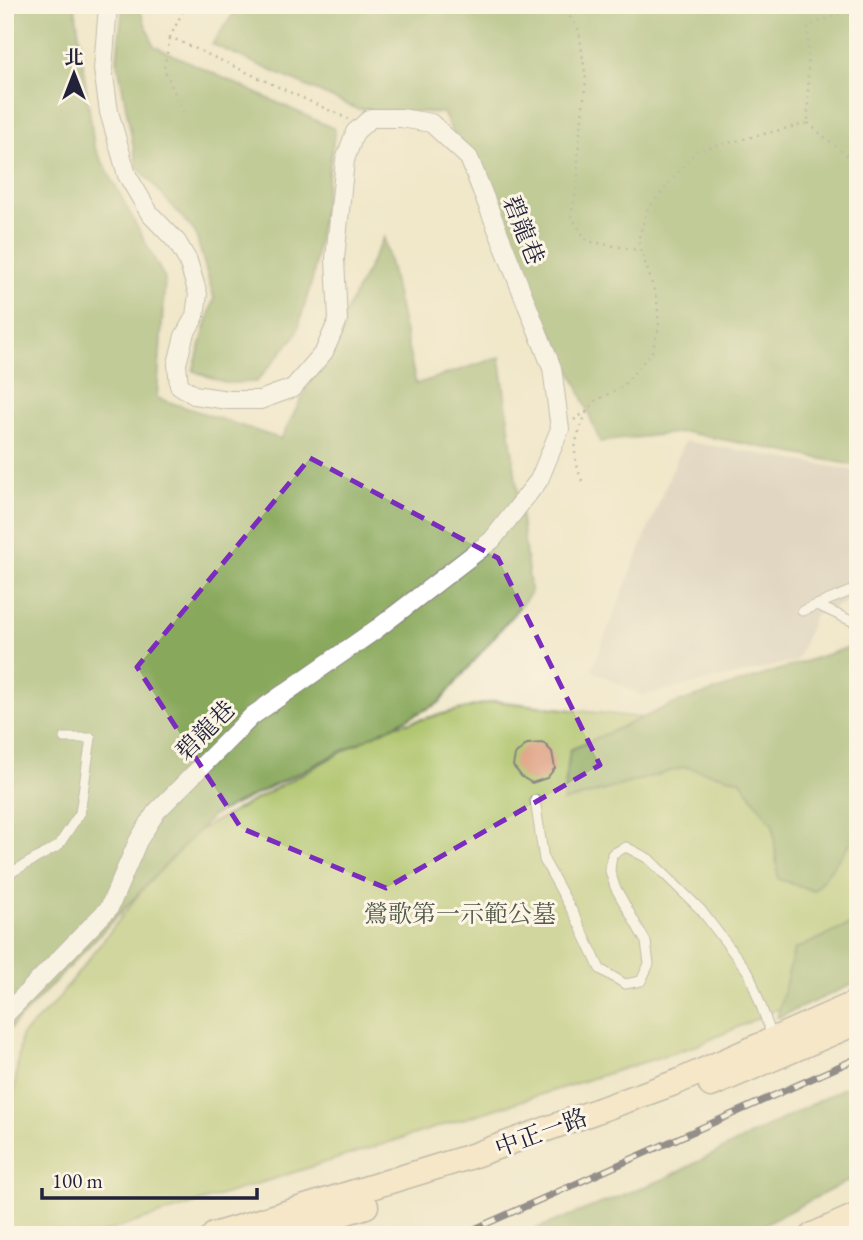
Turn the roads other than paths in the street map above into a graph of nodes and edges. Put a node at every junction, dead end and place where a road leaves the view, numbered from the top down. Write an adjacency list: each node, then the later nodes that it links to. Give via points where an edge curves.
1 (108, 5): 10 (street, 碧龍巷, via 103,69 108,113 127,175 150,214 177,242 198,294 177,364 178,385 194,395 260,400 293,388 324,352 338,320 335,259 345,160 361,126 372,118 401,118 431,123 469,158 552,368 560,429 539,480 492,540 378,628 252,716 156,812 109,908)
2 (858, 588): 3 (lane)
3 (817, 605): 4 (lane); 5 (lane)
4 (803, 611)
5 (858, 624)
6 (64, 738): 8 (lane, via 90,738 80,813 58,846)
7 (535, 800): 12 (lane, via 544,860 600,969 625,984 641,981 649,964 646,942 610,870 611,854 626,847 649,859 701,910 749,972)
8 (5, 876)
9 (858, 1002): 12 (main road, 中正一路)
10 (5, 1015)
11 (858, 1021): 12 (main road, 中正一路)
12 (776, 1047): 14 (main road, 中正一路, via 469,1157); 15 (main road, 中正一路, via 680,1099 479,1171)
13 (858, 1214): 16 (main road)
14 (214, 1235)
15 (273, 1235)
16 (813, 1235)

